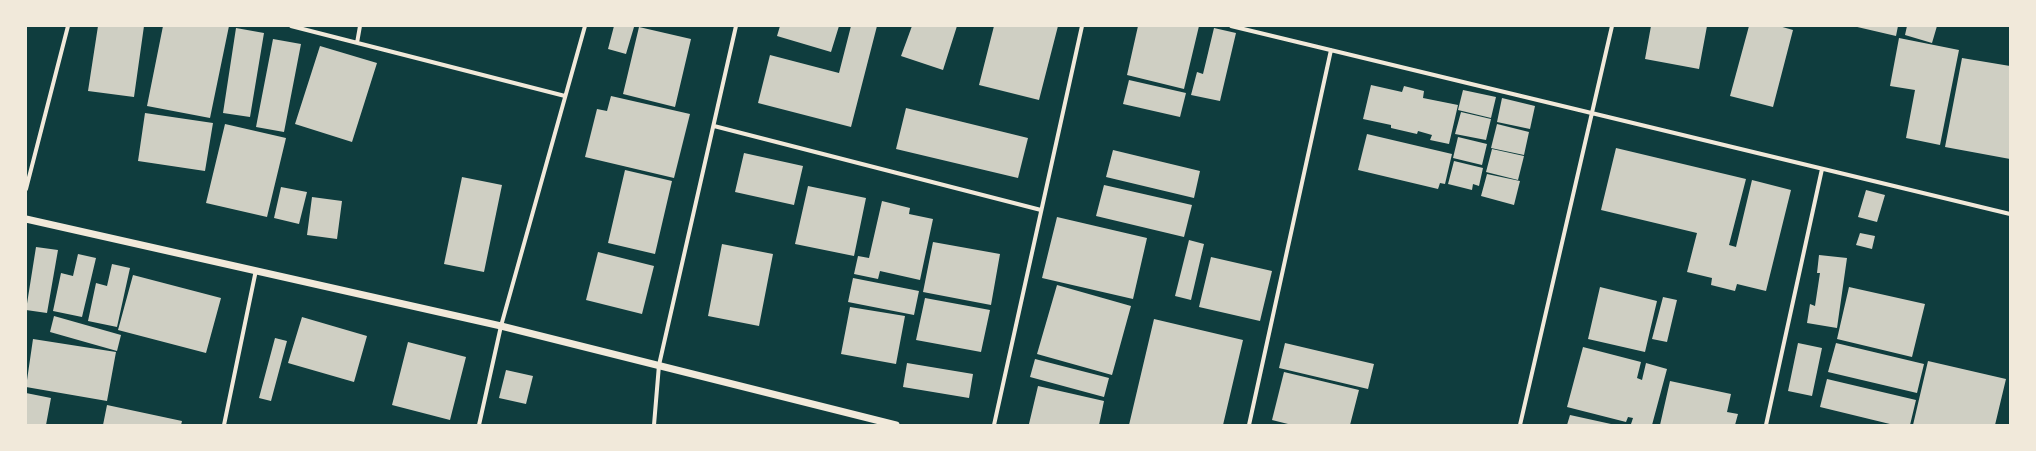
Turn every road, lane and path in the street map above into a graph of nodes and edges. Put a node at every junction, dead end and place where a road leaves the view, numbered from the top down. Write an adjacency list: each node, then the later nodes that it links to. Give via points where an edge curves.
1 (68, 26): 15 (street)
2 (291, 26): 9 (street)
3 (360, 26): 9 (street)
4 (585, 26): 11 (street)
5 (736, 26): 13 (street)
6 (1082, 26): 16 (street)
7 (1231, 26): 10 (street)
8 (1612, 26): 12 (street)
9 (357, 43): 11 (street)
10 (1331, 50): 12 (street); 27 (street)
11 (565, 96): 20 (street)
12 (1593, 113): 14 (street); 28 (street)
13 (714, 126): 16 (street); 21 (street)
14 (1822, 169): 17 (street); 29 (street)
15 (26, 189)
16 (1041, 210): 26 (street)
17 (2010, 214)
18 (26, 219): 19 (street)
19 (256, 270): 20 (street); 22 (street)
20 (501, 326): 21 (street); 23 (street)
21 (659, 365): 24 (street); 25 (street)
22 (224, 425)
23 (479, 425)
24 (654, 425)
25 (896, 425)
26 (994, 425)
27 (1250, 425)
28 (1520, 425)
29 (1766, 425)

